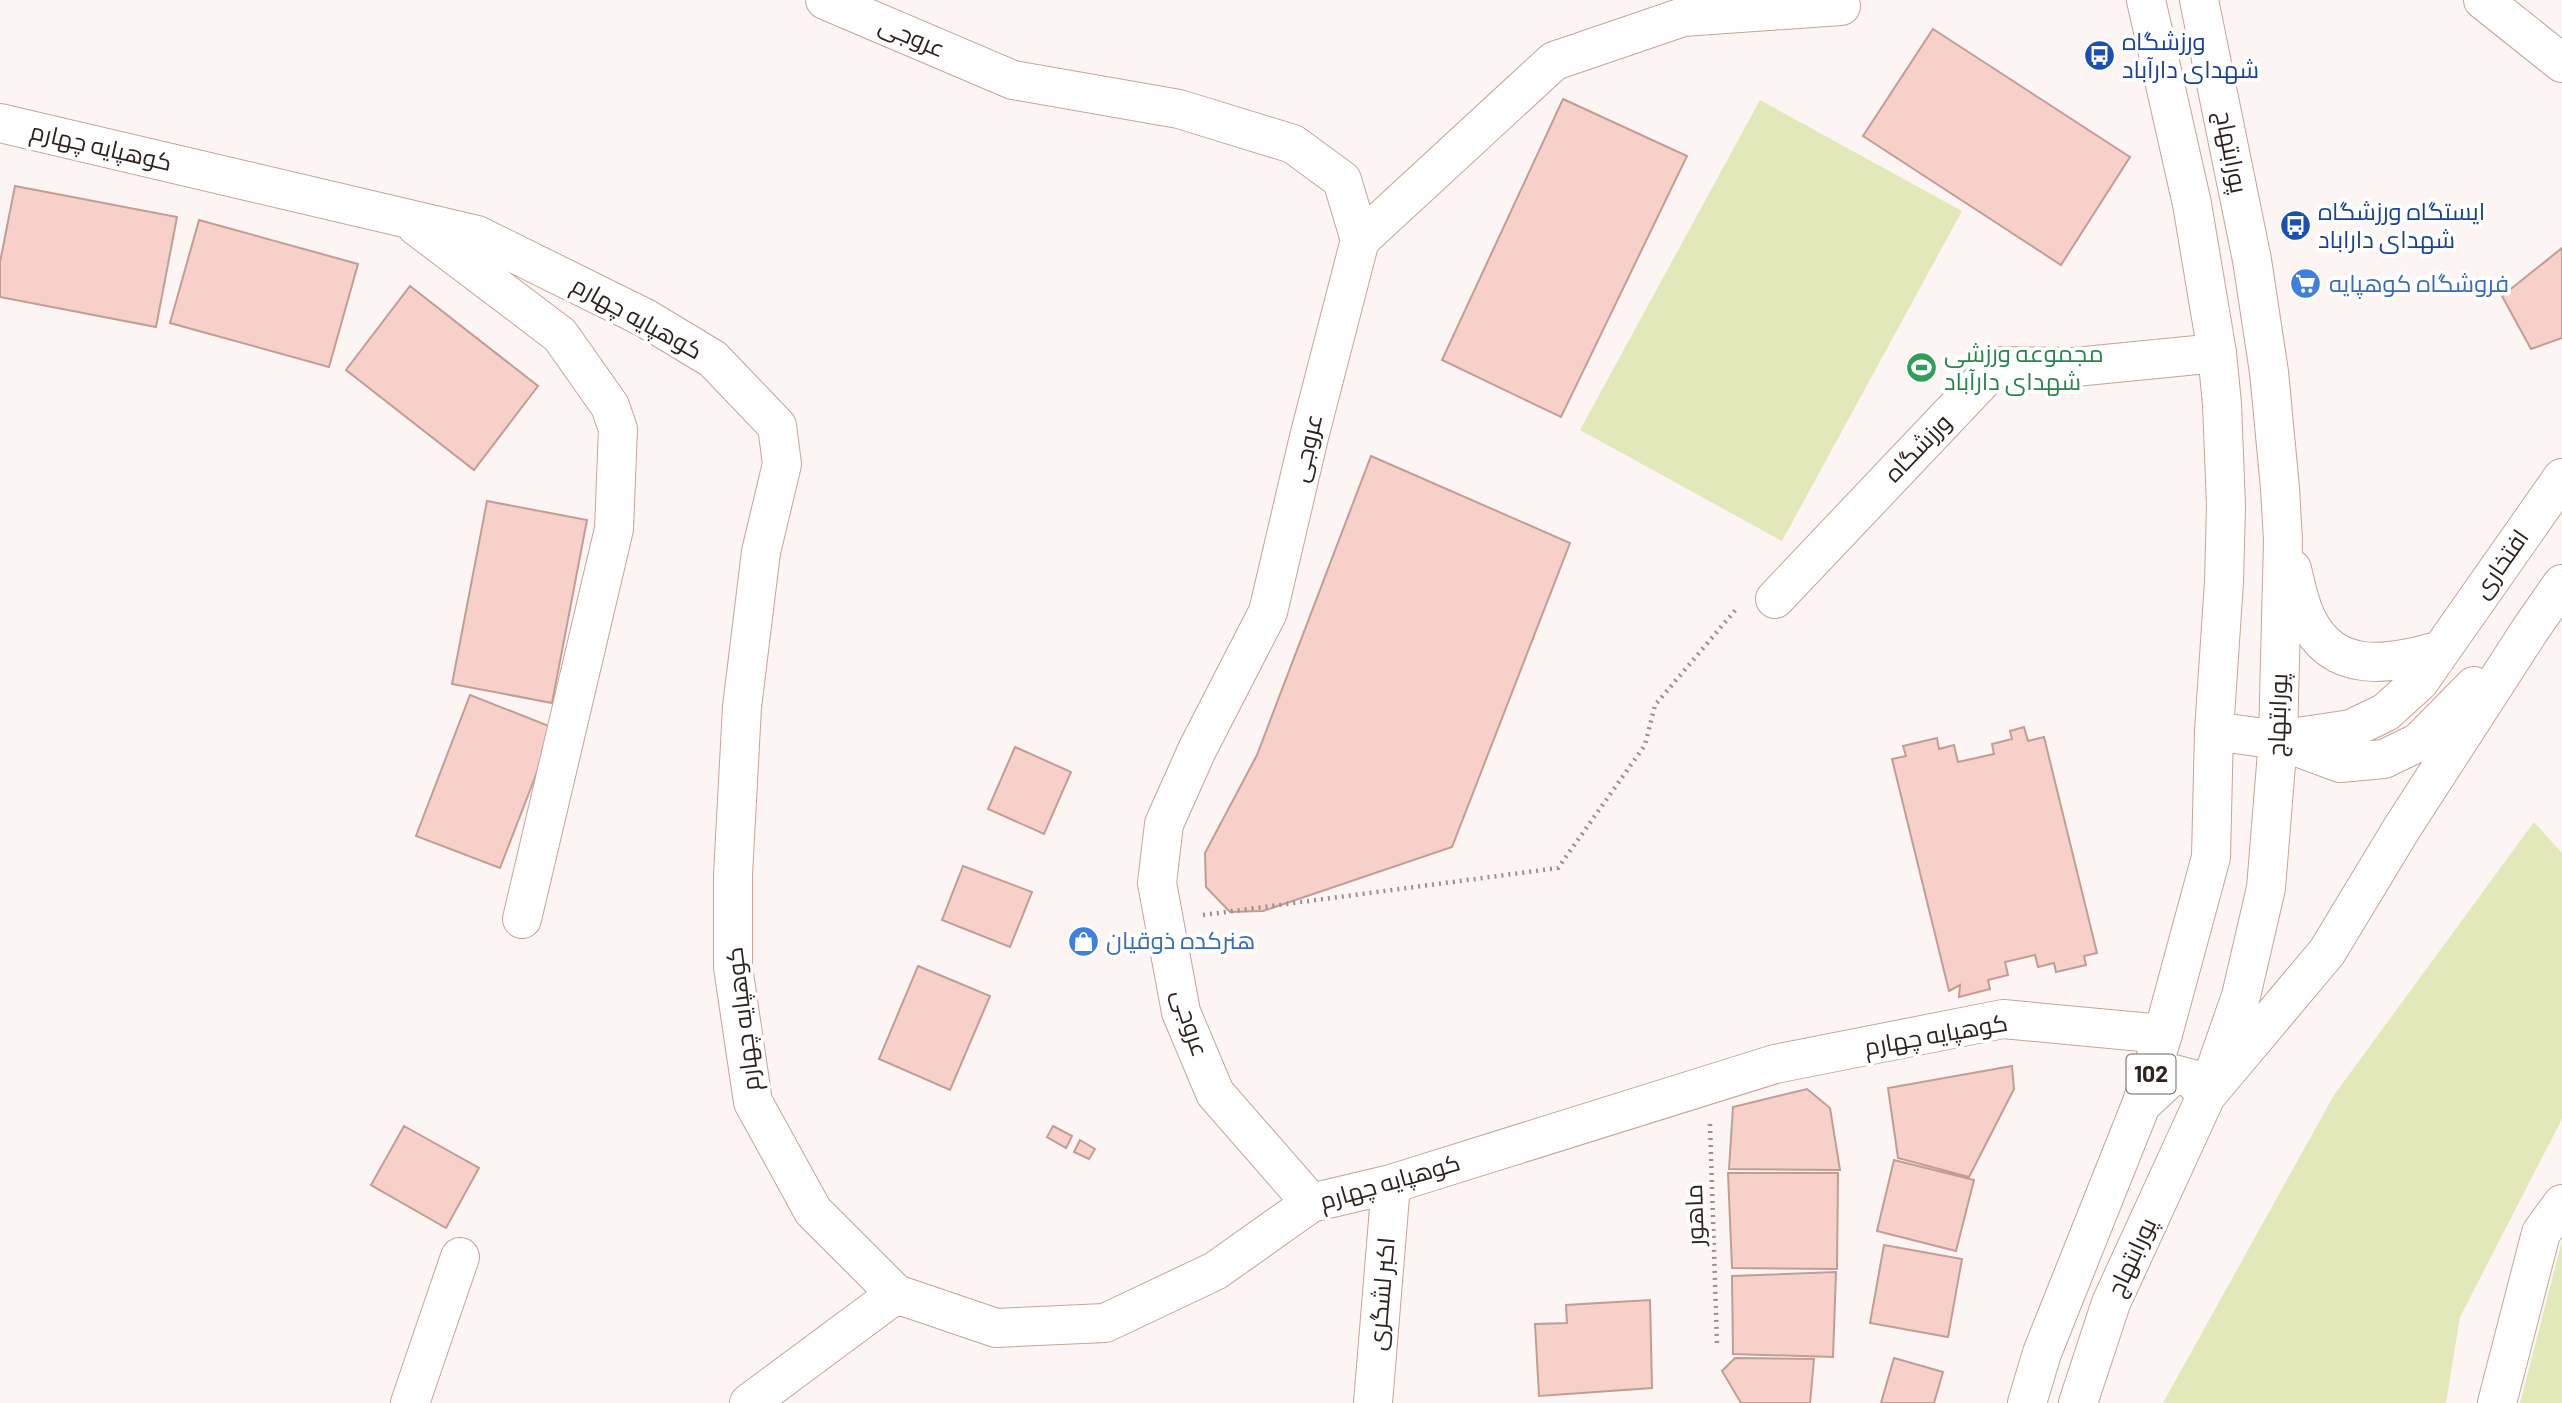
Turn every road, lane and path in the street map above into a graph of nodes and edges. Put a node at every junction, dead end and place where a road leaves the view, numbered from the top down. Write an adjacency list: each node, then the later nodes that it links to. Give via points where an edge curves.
1 (825, 0): 9 (street, عروجی, via 1013,80 1179,109 1293,144 1342,180)
2 (2146, 0): 10 (street, پورابتهاج / 102, via 2192,204)
3 (2199, 0): 12 (street, پورابتهاج / 102, via 2252,260 2269,372)
4 (2483, 0): 6 (street)
5 (1841, 6): 9 (street, via 1683,17 1554,61)
6 (2562, 63)
7 (0, 123): 8 (street, کوهپایه چهارم)
8 (406, 219): 19 (street, via 560,335 610,406 618,429 614,529); 29 (street, کوهپایه چهارم, via 477,234 645,318 713,359 776,426 782,464 761,552 741,707 733,967 753,1102 813,1211)
9 (1360, 240): 20 (street, عروجی, via 1308,437 1269,612 1164,824 1157,883)
10 (2217, 354): 14 (street, ورزشگاه, via 2076,367 1996,366); 17 (street, پورابتهاج / 102, via 2226,506)
11 (2562, 478): 16 (street, افتخاری)
12 (2283, 540): 16 (street, via 2306,616 2320,640 2339,654 2360,661 2402,661); 18 (street, پورابتهاج / 102)
13 (2562, 584): 15 (street)
14 (1775, 599): 20 (path, via 1741,603 1656,705 1645,745 1558,868)
15 (2530, 630): 18 (street, via 2419,742 2384,759 2340,763); 23 (street, via 2327,952)
16 (2441, 650): 18 (street, افتخاری, via 2419,682 2386,712 2351,729)
17 (2214, 731): 18 (street); 21 (street, پورابتهاج / 102, via 2211,857)
18 (2278, 740): 23 (street, پورابتهاج / 102, via 2266,888 2241,996)
19 (522, 919)
20 (1164, 920): 26 (street, عروجی, via 1181,1012 1215,1093)
21 (2163, 1034): 22 (street, کوهپایه چهارم, via 2003,1019 1775,1064); 24 (street, پورابتهاج / 102)
22 (1709, 1085): 25 (street, کوهپایه چهارم); 30 (path, ماهور)
23 (2206, 1096): 24 (street, via 2193,1079 2174,1074); 35 (street, پورابتهاج / 102, via 2110,1303)
24 (2141, 1105): 34 (street, پورابتهاج / 102, via 2042,1353)
25 (1391, 1184): 26 (street, کوهپایه چهارم); 33 (street, اکبر لشگری)
26 (1311, 1203): 29 (street, کوهپایه چهارم, via 1215,1271 1105,1323 996,1328)
27 (2562, 1204): 36 (street, via 2541,1233)
28 (460, 1256): 31 (street)
29 (896, 1294): 32 (street)
30 (1717, 1344)
31 (410, 1403)
32 (749, 1403)
33 (1373, 1403)
34 (2027, 1403)
35 (2078, 1403)
36 (2497, 1403)

